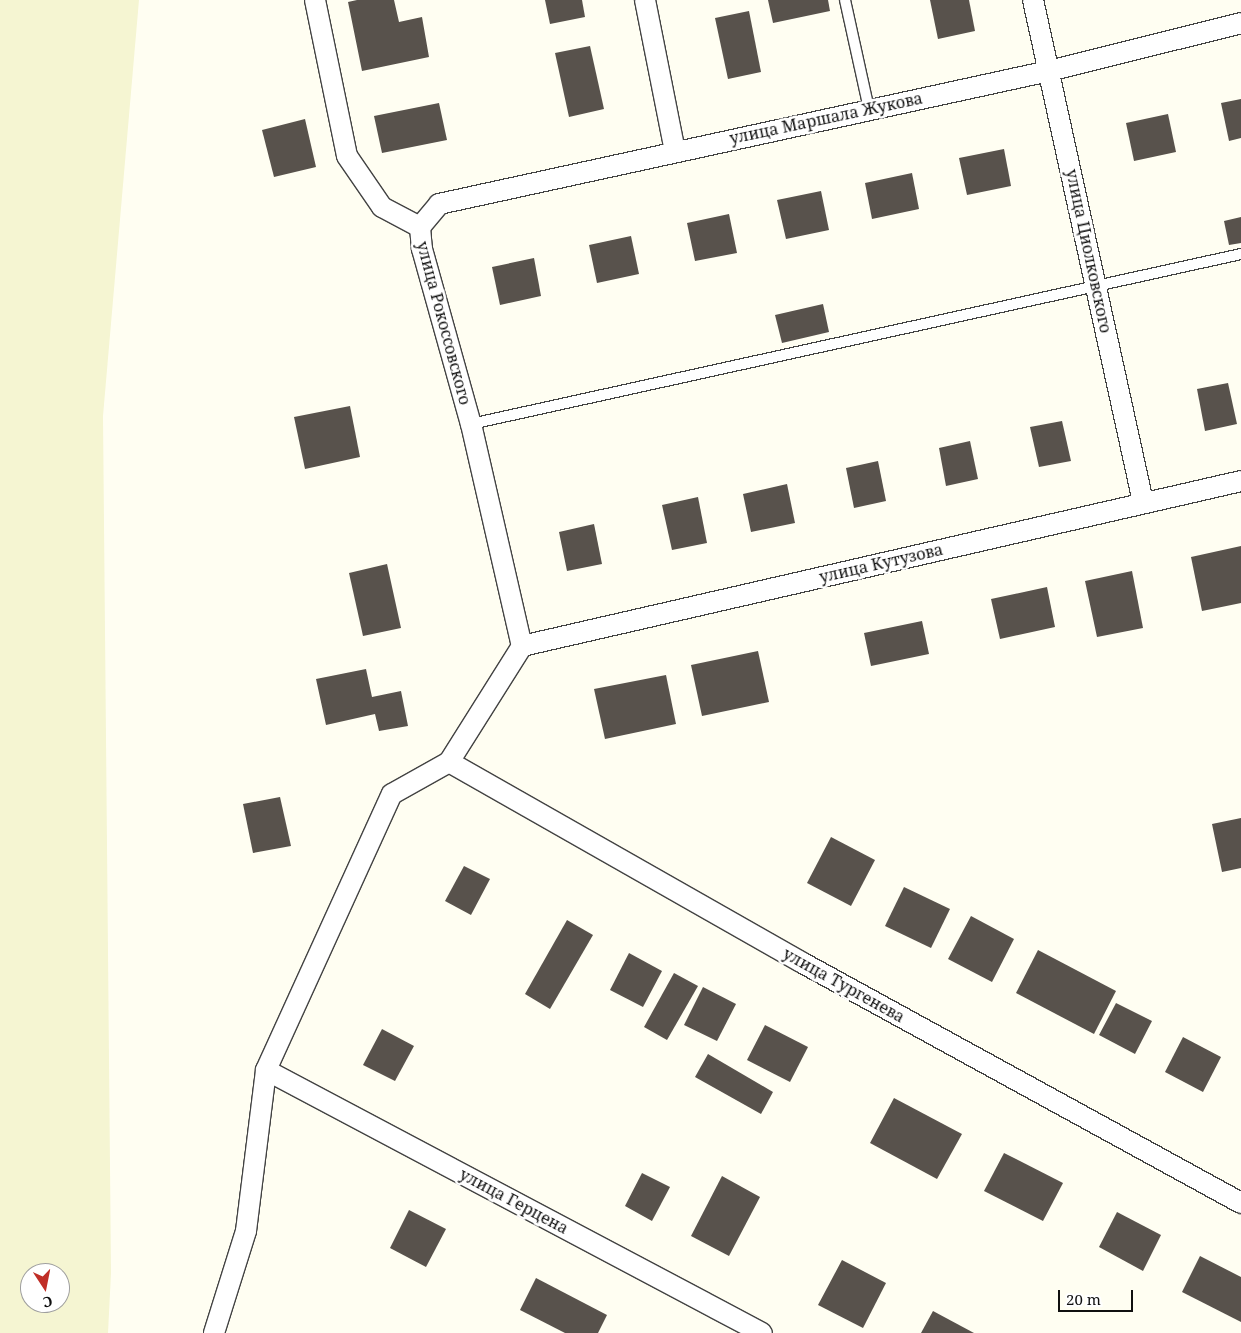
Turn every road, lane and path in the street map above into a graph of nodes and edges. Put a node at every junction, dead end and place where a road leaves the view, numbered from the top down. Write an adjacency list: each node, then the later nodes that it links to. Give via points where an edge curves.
1 (316, 0): 9 (street, улица Рокоссовского, via 347,156 382,207)
2 (645, 0): 8 (street)
3 (844, 0): 7 (lane)
4 (1033, 0): 6 (street, улица Циолковского)
5 (1241, 23): 6 (street, улица Маршала Жукова)
6 (1049, 71): 7 (street, улица Маршала Жукова); 11 (street, улица Циолковского)
7 (869, 109): 8 (street, улица Маршала Жукова)
8 (675, 151): 9 (street, улица Маршала Жукова, via 439,204)
9 (420, 227): 12 (street, улица Рокоссовского, via 422,249)
10 (1241, 254): 11 (lane)
11 (1097, 286): 12 (lane); 14 (street, улица Циолковского)
12 (471, 424): 15 (street, улица Рокоссовского)
13 (1241, 481): 14 (street, улица Кутузова)
14 (1143, 502): 15 (street, улица Кутузова)
15 (522, 646): 16 (street)
16 (450, 762): 17 (street, via 392,794); 18 (street, улица Тургенева, via 801,962)
17 (266, 1070): 19 (street, via 246,1231); 20 (street, улица Герцена)
18 (1241, 1203)
19 (214, 1333)
20 (762, 1333)

